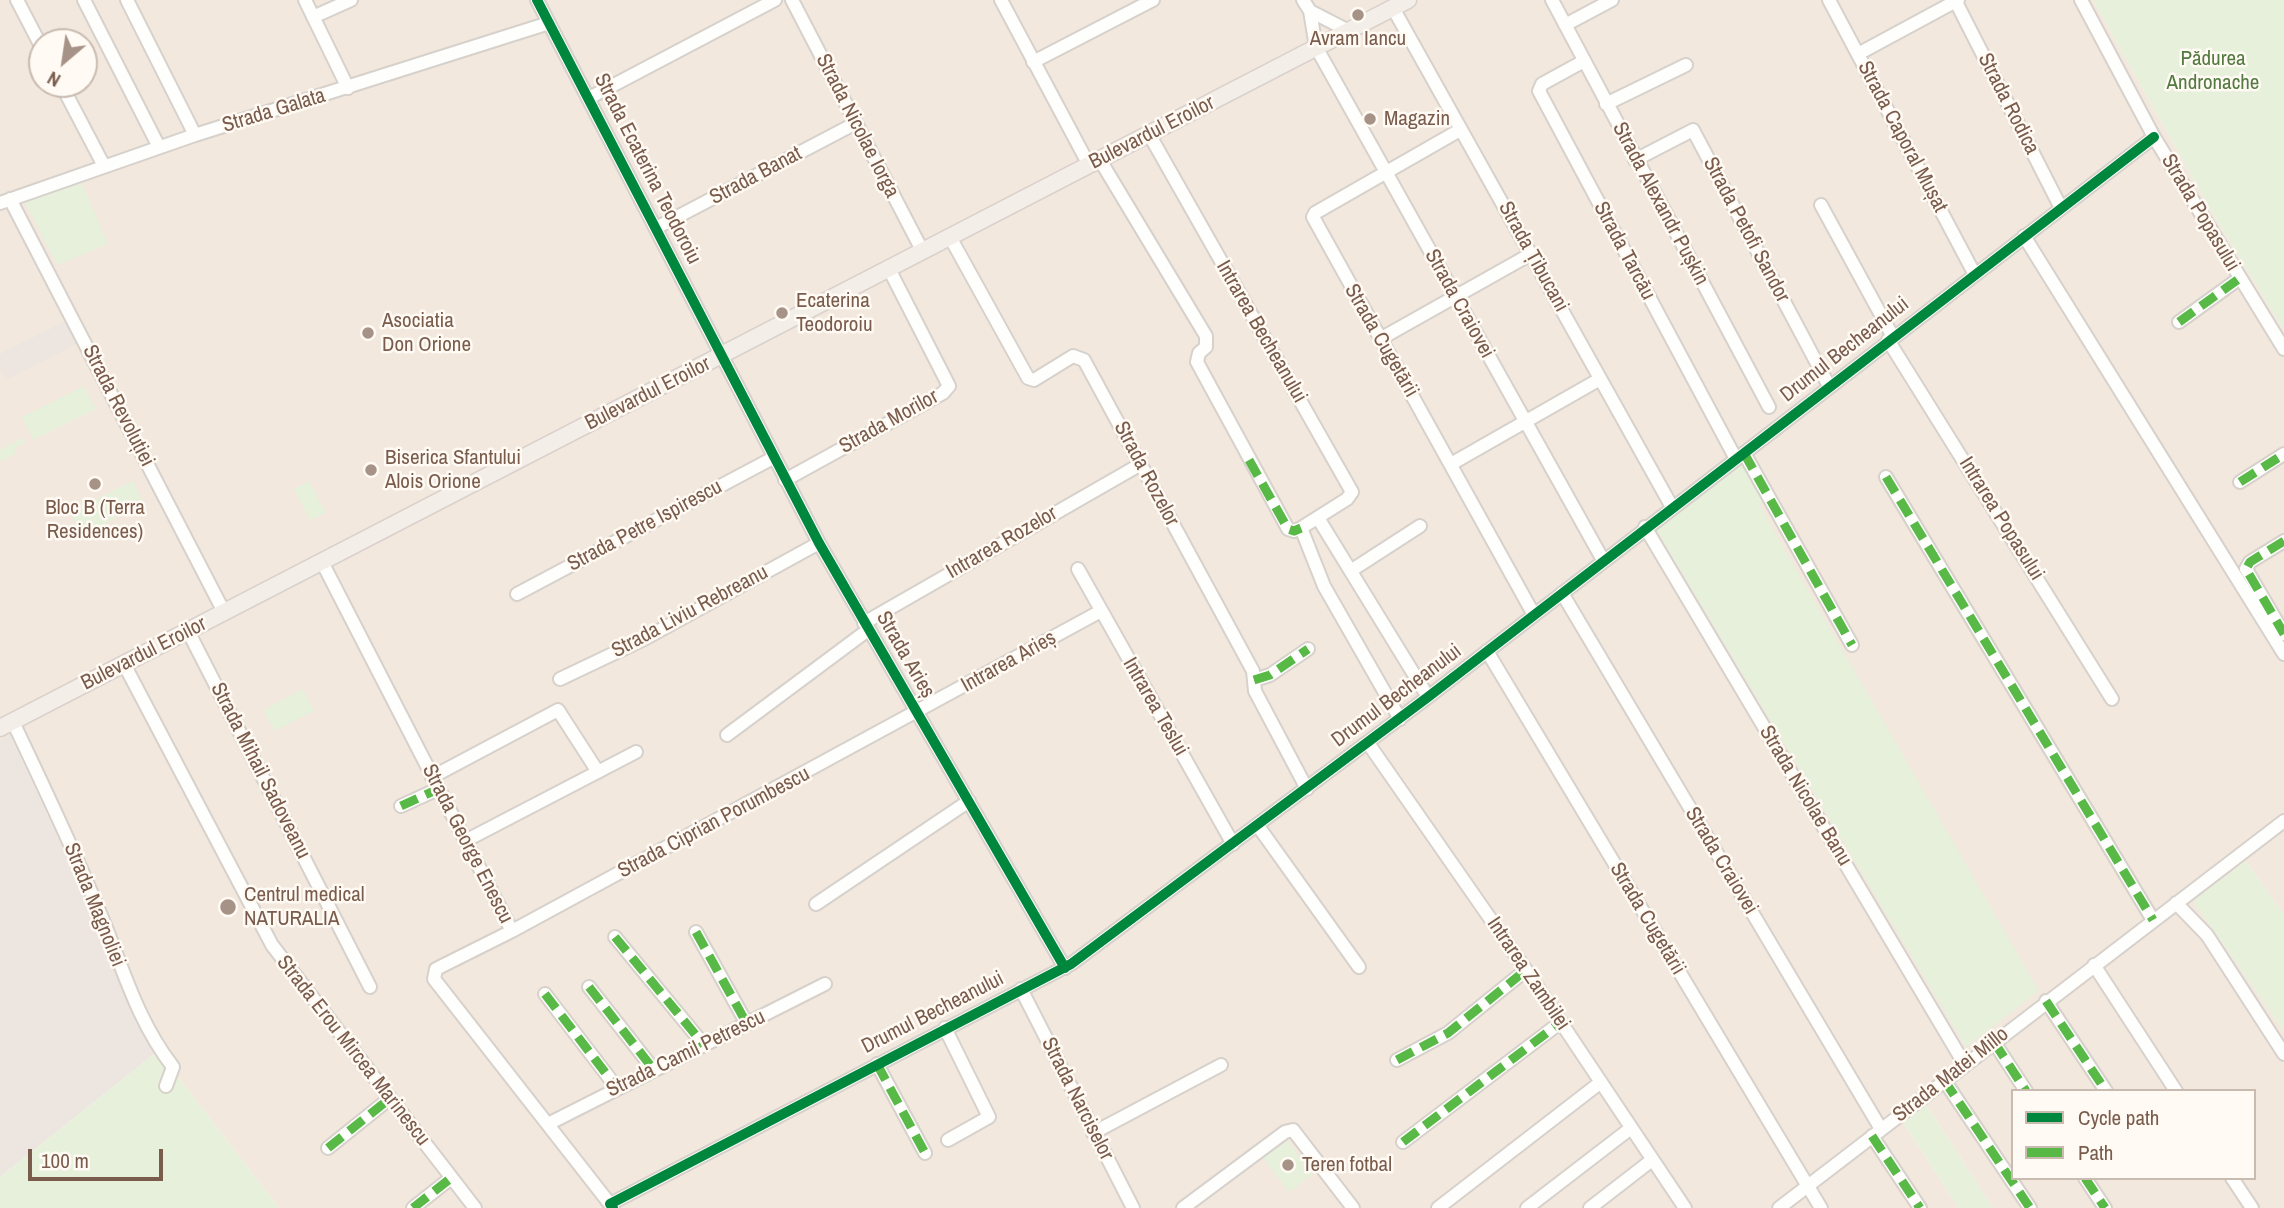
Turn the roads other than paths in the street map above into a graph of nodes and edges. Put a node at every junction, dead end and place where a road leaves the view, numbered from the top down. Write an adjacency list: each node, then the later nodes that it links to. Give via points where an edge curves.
1 (17, 0): 21 (street)
2 (84, 0): 37 (street)
3 (127, 0): 35 (street)
4 (305, 0): 18 (street)
5 (351, 0): 18 (street)
6 (537, 0): 19 (street, Strada Ecaterina Teodoroiu)
7 (775, 0): 30 (street)
8 (793, 0): 32 (street, Strada Nicolae Iorga)
9 (1001, 0): 26 (street)
10 (1153, 0): 26 (street)
11 (1552, 0): 20 (street, Strada Alexandr Pușkin)
12 (1612, 0): 20 (street)
13 (1829, 0): 24 (street, Strada Caporal Mușat)
14 (1956, 0): 24 (street); 44 (street, Strada Rodica)
15 (2081, 0): 36 (street, Strada Popasului)
16 (1401, 4): 22 (main road, Bulevardul Eroilor); 33 (street, Strada Țibucani)
17 (1307, 6): 22 (street); 23 (street, Strada Craiovei)
18 (313, 17): 28 (street)
19 (549, 23): 28 (street, Strada Galata); 30 (street, Strada Ecaterina Teodoroiu)
20 (1565, 26): 25 (street, Strada Alexandr Pușkin)
21 (32, 28)
22 (1349, 31): 23 (main road, Bulevardul Eroilor)
23 (1317, 47): 34 (main road, Bulevardul Eroilor); 41 (street, Strada Craiovei)
24 (1858, 54): 51 (street, Strada Caporal Mușat)
25 (1584, 61): 31 (street, Strada Alexandr Pușkin); 64 (street, Strada Tarcău, via 1542,84 1540,94)
26 (1033, 62): 39 (street)
27 (1686, 65): 31 (street)
28 (348, 88): 35 (street, Strada Galata)
29 (68, 98): 40 (street)
30 (589, 98): 45 (street, Strada Ecaterina Teodoroiu)
31 (1606, 104): 38 (street, Strada Alexandr Pușkin)
32 (856, 123): 45 (street, Strada Banat); 48 (street, Strada Nicolae Iorga)
33 (1460, 130): 41 (street, Strada Cugetării); 49 (street, Strada Țibucani)
34 (1149, 134): 39 (main road, Bulevardul Eroilor); 72 (street, Intrarea Becheanului, via 1352,492)
35 (195, 135): 37 (street, Strada Galata)
36 (2154, 137): 44 (street, Drumul Becheanului); 52 (street, Strada Popasului)
37 (159, 147): 40 (street, Strada Galata)
38 (1636, 159): 60 (street, Strada Petofi Sandor, via 1693,130); 61 (street, Strada Alexandr Pușkin)
39 (1094, 163): 47 (main road, Bulevardul Eroilor); 75 (street, via 1206,336 1206,347 1197,362 1288,528)
40 (104, 166): 42 (street, Strada Galata)
41 (1385, 173): 53 (street, Strada Craiovei); 56 (street, Strada Cugetării, via 1313,217)
42 (5, 201): 85 (street, Strada Revoluției)
43 (1821, 205): 55 (street, Intrarea Popasului)
44 (2061, 208): 46 (street, Drumul Becheanului)
45 (656, 228): 58 (street, Strada Ecaterina Teodoroiu)
46 (2024, 236): 51 (street, Drumul Becheanului); 93 (street)
47 (950, 237): 48 (main road, Bulevardul Eroilor); 66 (street, Strada Rozelor, via 1028,378 1034,380 1079,356)
48 (923, 252): 50 (main road, Bulevardul Eroilor)
49 (1531, 254): 53 (street); 59 (street, Strada Țibucani)
50 (889, 269): 58 (main road, Bulevardul Eroilor); 69 (street, Strada Morilor, via 949,386)
51 (1974, 273): 55 (street, Drumul Becheanului)
52 (2240, 278): 54 (street); 57 (street, Strada Popasului)
53 (1455, 297): 56 (street); 62 (street, Strada Craiovei)
54 (2179, 322)
55 (1891, 338): 60 (street, Drumul Becheanului); 98 (street, Intrarea Popasului)
56 (1380, 339): 67 (street, Strada Cugetării)
57 (2284, 349)
58 (720, 356): 65 (street, Strada Arieș); 79 (main road, Bulevardul Eroilor)
59 (1600, 379): 62 (street); 71 (street, Strada Țibucani)
60 (1829, 386): 64 (street, Drumul Becheanului)
61 (1769, 407)
62 (1525, 422): 67 (street); 78 (street, Strada Craiovei)
63 (2284, 454): 70 (street)
64 (1740, 456): 71 (street, Drumul Becheanului); 90 (street, Strada Tarcău)
65 (773, 458): 69 (street, Strada Arieș); 83 (street, Strada Petre Ispirescu)
66 (1140, 464): 87 (street, Intrarea Rozelor); 96 (street, Strada Rozelor)
67 (1451, 464): 86 (street, Strada Cugetării)
68 (1885, 477): 116 (street)
69 (785, 480): 77 (street, Strada Arieș)
70 (2240, 482)
71 (1672, 507): 74 (street, Drumul Becheanului)
72 (1318, 518): 75 (street, Intrarea Becheanului); 81 (street)
73 (1419, 526): 81 (street)
74 (1645, 527): 78 (street, Drumul Becheanului); 140 (street, Strada Nicolae Banu)
75 (1301, 528): 100 (street, via 1324,586)
76 (2284, 541): 89 (street, via 2250,562 2246,572)
77 (819, 543): 87 (street, Strada Arieș); 95 (street, Strada Liviu Rebreanu, via 644,639)
78 (1603, 560): 82 (street, Drumul Becheanului)
79 (322, 562): 85 (main road, Bulevardul Eroilor); 106 (street, Strada George Enescu)
80 (1078, 569): 84 (street, Intrarea Teslui)
81 (1352, 570): 97 (street)
82 (1562, 593): 86 (street, Drumul Becheanului); 153 (street, Strada Craiovei)
83 (517, 594)
84 (1101, 611): 99 (street, Intrarea Arieș); 113 (street, Intrarea Teslui)
85 (224, 612): 88 (main road, Bulevardul Eroilor)
86 (1534, 615): 92 (street, Drumul Becheanului)
87 (866, 626): 99 (street, Strada Arieș); 102 (street, Intrarea Rozelor)
88 (188, 631): 94 (main road, Bulevardul Eroilor); 125 (street, Strada Mihail Sadoveanu)
89 (2284, 634)
90 (1852, 645)
91 (1308, 649): 96 (street)
92 (1487, 651): 97 (street, Drumul Becheanului); 164 (street, Strada Cugetării)
93 (2284, 654)
94 (124, 664): 101 (main road, Bulevardul Eroilor); 149 (street, Strada Erou Mircea Marinescu, via 261,926)
95 (560, 679)
96 (1254, 680): 107 (street, Strada Rozelor, via 1255,691)
97 (1428, 697): 100 (street, Drumul Becheanului)
98 (2112, 699)
99 (917, 714): 108 (street, Strada Arieș); 117 (street, Strada Ciprian Porumbescu)
100 (1399, 719): 103 (street, Drumul Becheanului)
101 (6, 725): 144 (street, Strada Magnoliei, via 77,857 125,983 173,1067)
102 (727, 735)
103 (1368, 743): 107 (street, Drumul Becheanului); 123 (street, Intrarea Zambilei)
104 (636, 752): 105 (street)
105 (598, 772): 106 (street, via 558,710); 112 (street)
106 (435, 783): 109 (street); 112 (street, Strada George Enescu)
107 (1307, 789): 111 (street, Drumul Becheanului)
108 (968, 801): 115 (street); 122 (street, Strada Arieș)
109 (401, 806)
110 (2284, 821): 114 (street, Strada Matei Millo)
111 (1258, 826): 113 (street, Drumul Becheanului); 121 (street)
112 (465, 842): 117 (street, Strada George Enescu)
113 (1233, 844): 122 (street, Drumul Becheanului)
114 (2176, 903): 116 (street, Strada Matei Millo); 136 (street, via 2207,935)
115 (816, 904)
116 (2153, 920): 120 (street, Strada Matei Millo)
117 (512, 932): 150 (street, Strada George Enescu, via 432,975)
118 (696, 932): 132 (street)
119 (615, 937): 135 (street)
120 (2094, 965): 129 (street, Strada Matei Millo); 148 (street)
121 (1359, 967)
122 (1065, 968): 127 (street, Drumul Becheanului)
123 (1525, 968): 130 (street); 131 (street, Intrarea Zambilei); 137 (street, via 1448,1033)
124 (825, 984): 132 (street, Strada Camil Petrescu)
125 (370, 987)
126 (589, 987): 141 (street)
127 (1021, 989): 133 (street, Drumul Becheanului); 152 (street, Strada Narciselor)
128 (545, 994): 145 (street)
129 (2046, 1001): 134 (street, Strada Matei Millo); 147 (street)
130 (1460, 1013)
131 (1561, 1022): 143 (street, Intrarea Zambilei); 155 (street)
132 (747, 1024): 135 (street, Strada Camil Petrescu)
133 (945, 1028): 138 (street, Drumul Becheanului); 154 (street, via 989,1117)
134 (1994, 1042): 140 (street, Strada Matei Millo); 146 (street)
135 (704, 1045): 141 (street, Strada Camil Petrescu)
136 (2284, 1054)
137 (1397, 1060)
138 (877, 1064): 157 (street); 165 (street, Drumul Becheanului)
139 (1221, 1065): 152 (street)
140 (1965, 1065): 142 (street, Strada Matei Millo)
141 (654, 1069): 145 (street, Strada Camil Petrescu)
142 (1944, 1080): 153 (street, Strada Matei Millo); 161 (street)
143 (1601, 1082): 151 (street, Intrarea Zambilei); 171 (street)
144 (166, 1086)
145 (617, 1088): 150 (street, Strada Camil Petrescu)
146 (2025, 1089)
147 (2105, 1089)
148 (2175, 1089)
149 (389, 1098): 156 (street); 159 (street, Strada Erou Mircea Marinescu)
150 (548, 1124): 165 (street, Strada George Enescu)
151 (1631, 1128): 158 (street, Intrarea Zambilei); 172 (street)
152 (1093, 1133): 168 (street, Strada Narciselor)
153 (1877, 1133): 164 (street, Strada Matei Millo); 177 (street, Strada Craiovei)
154 (948, 1140)
155 (1403, 1142)
156 (328, 1148)
157 (925, 1153)
158 (1652, 1160): 173 (street); 174 (street, Intrarea Zambilei)
159 (451, 1178): 166 (street); 167 (street, Strada Erou Mircea Marinescu)
160 (2011, 1180): 178 (street)
161 (2011, 1180)
162 (2086, 1180): 179 (street)
163 (2233, 1180): 180 (street)
164 (1808, 1186): 175 (street, Strada Matei Millo); 176 (street)
165 (611, 1206)
166 (413, 1208)
167 (475, 1208)
168 (1133, 1208)
169 (1183, 1208): 170 (street, via 1285,1132 1298,1131)
170 (1353, 1208)
171 (1437, 1208)
172 (1527, 1208)
173 (1590, 1208)
174 (1685, 1208)
175 (1779, 1208)
176 (1821, 1208)
177 (1920, 1208)
178 (2030, 1208)
179 (2105, 1208)
180 (2252, 1208)

